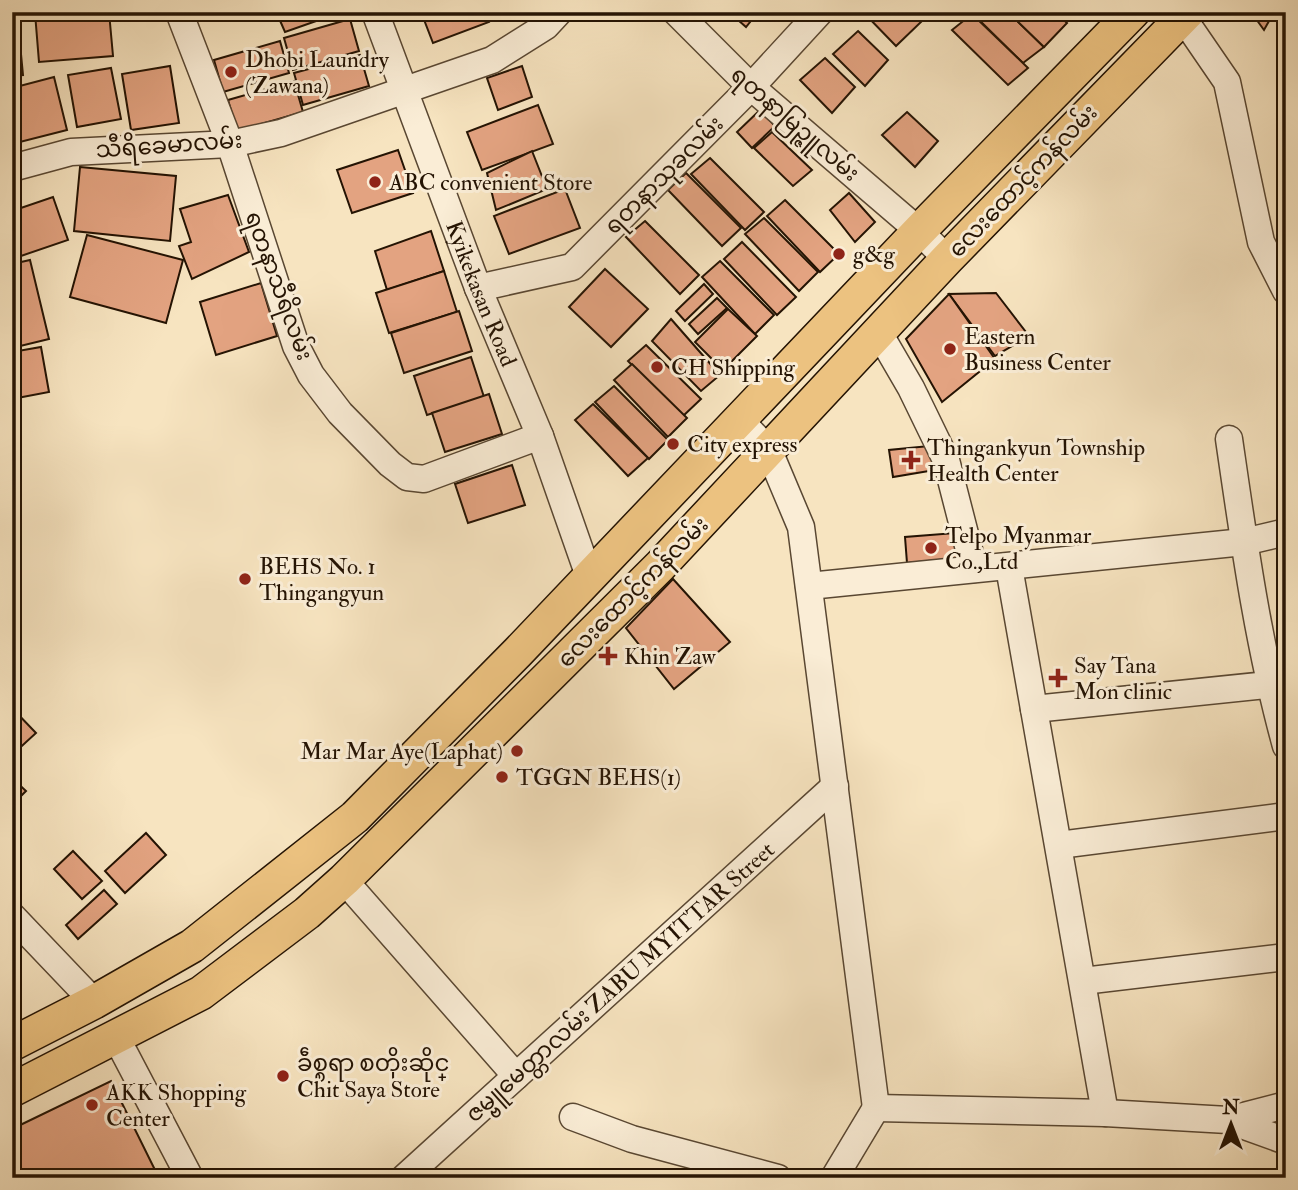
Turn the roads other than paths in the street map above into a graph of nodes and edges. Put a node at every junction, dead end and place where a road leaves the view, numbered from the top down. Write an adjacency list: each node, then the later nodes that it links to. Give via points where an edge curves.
1 (180, 12): 10 (street, ရတနာသီရိလမ်း)
2 (375, 12): 9 (street, Kyikekasan Road)
3 (559, 12): 9 (street, via 546,26 492,60)
4 (676, 12): 8 (street, ရတနာမြဉ္ဇူလမ်း)
5 (820, 12): 8 (street, ရတနာသုခလမ်း)
6 (1133, 12): 12 (main road, လေးထောင့်ကန်လမ်း)
7 (1184, 14): 13 (main road, လေးထောင့်ကန်လမ်း); 15 (street, via 1227,82 1261,242)
8 (751, 87): 12 (street, ရတနာမြဉ္ဇူလမ်း); 14 (street, ရတနာသုခလမ်း, via 572,267)
9 (404, 92): 10 (street, သီရိခေမာလမ်း, via 281,133); 14 (street, Kyikekasan Road)
10 (230, 144): 11 (street, သီရိခေမာလမ်း, via 71,152); 18 (street, ရတနာသီရိလမ်း, via 296,346 340,413 390,464 407,477 424,478)
11 (12, 168)
12 (919, 232): 13 (street, ရတနာမြဉ္ဇူလမ်း); 17 (main road, လေးထောင့်ကန်လမ်း)
13 (947, 259): 16 (main road, လေးထောင့်ကန်လမ်း)
14 (478, 288): 18 (street, Kyikekasan Road)
15 (1286, 291)
16 (879, 333): 20 (main road, လေးထောင့်ကန်လမ်း); 24 (street, via 946,460)
17 (739, 419): 20 (street); 25 (main road, လေးထောင့်ကန်လမ်း)
18 (540, 436): 25 (street, Kyikekasan Road)
19 (1229, 439): 22 (street)
20 (769, 451): 26 (street, via 801,527); 27 (main road, လေးထောင့်ကန်လမ်း)
21 (1286, 532): 22 (street)
22 (1244, 542): 23 (street); 30 (street)
23 (1009, 567): 24 (street); 31 (street)
24 (974, 569): 26 (street)
25 (589, 576): 27 (main road); 28 (main road, လေးထောင့်ကန်လမ်း)
26 (809, 586): 33 (street)
27 (622, 604): 29 (main road, လေးထောင့်ကန်လမ်း)
28 (518, 652): 29 (main road); 35 (main road, လေးထောင့်ကန်လမ်း)
29 (546, 680): 36 (main road, လေးထောင့်ကန်လမ်း)
30 (1277, 684): 31 (street); 32 (street)
31 (1034, 709): 37 (street)
32 (1286, 746)
33 (835, 786): 45 (street, ဇမ္ဗူမေတ္တာလမ်း ZABU MYITTAR Street); 48 (street)
34 (1286, 816): 37 (street)
35 (355, 817): 36 (main road); 42 (main road, လေးထောင့်ကန်လမ်း, via 192,946)
36 (382, 845): 38 (main road, လေးထောင့်ကန်လမ်း)
37 (1059, 845): 41 (street)
38 (344, 880): 43 (main road, လေးထောင့်ကန်လမ်း, via 201,993); 45 (street)
39 (12, 916): 42 (street)
40 (1286, 957): 41 (street)
41 (1083, 981): 49 (street)
42 (94, 1002): 44 (main road, လေးထောင့်ကန်လမ်း)
43 (116, 1037): 46 (main road, လေးထောင့်ကန်လမ်း); 53 (street)
44 (12, 1045)
45 (516, 1076): 54 (street, ဇမ္ဗူမေတ္တာလမ်း ZABU MYITTAR Street)
46 (12, 1090)
47 (1286, 1105): 51 (street)
48 (876, 1108): 49 (street); 56 (street)
49 (1105, 1113): 51 (street)
50 (573, 1117): 55 (street, via 632,1139)
51 (1228, 1120): 52 (street)
52 (1286, 1140)
53 (190, 1178)
54 (404, 1178)
55 (778, 1178)
56 (834, 1178)

